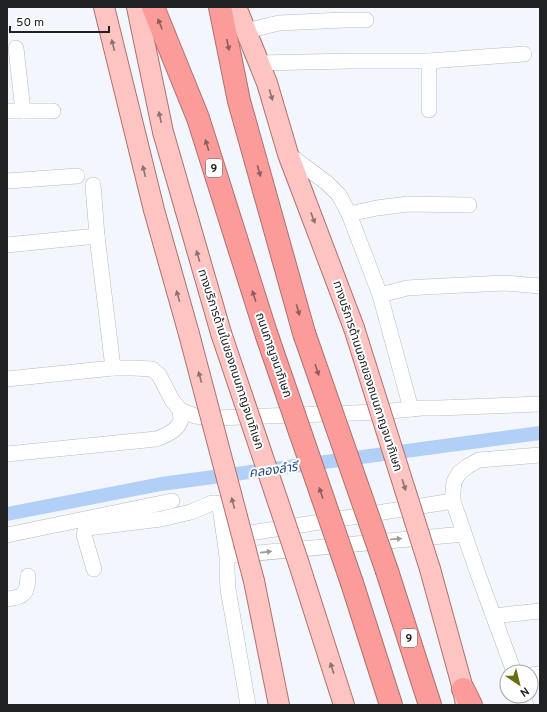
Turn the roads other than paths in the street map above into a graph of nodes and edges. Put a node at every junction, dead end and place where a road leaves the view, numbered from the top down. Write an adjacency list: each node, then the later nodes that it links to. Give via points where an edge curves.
1 (104, 7): 47 (main road, one-way to 1, bridge, via 254,581 152,202)
2 (137, 7): 48 (main road, ทางบริการด้านในของถนนกาญจนาภิเษก, one-way to 2, bridge, via 300,564 220,333 163,132)
3 (153, 7): 49 (highway, ถนนกาญจนาภิเษก / 9, one-way to 3, bridge, via 352,583 266,333 198,118)
4 (220, 7): 50 (highway, 9, one-way to 50, bridge, via 240,101 304,333 387,571)
5 (236, 7): 7 (main road, ทางบริการด้านนอกของถนนกาญจนาภิเษก)
6 (366, 20): 7 (street, via 279,23)
7 (246, 31): 11 (main road, ทางบริการด้านนอกของถนนกาญจนาภิเษก)
8 (16, 48): 14 (street)
9 (524, 54): 10 (street)
10 (429, 61): 11 (street); 12 (street)
11 (259, 63): 16 (main road, ทางบริการด้านนอกของถนนกาญจนาภิเษก, one-way to 16, via 268,83)
12 (430, 110)
13 (7, 111): 14 (street)
14 (23, 111): 15 (street)
15 (53, 111)
16 (288, 154): 21 (street, via 327,183); 45 (main road, ทางบริการด้านนอกของถนนกาญจนาภิเษก, one-way to 45, bridge, via 354,328 430,569)
17 (77, 176): 18 (street)
18 (7, 181)
19 (93, 185): 22 (street)
20 (469, 205): 21 (street, via 408,204)
21 (349, 214): 25 (street)
22 (97, 236): 23 (street); 26 (street)
23 (7, 245)
24 (540, 286): 25 (street, via 504,283 424,287 407,288)
25 (380, 295): 29 (street)
26 (113, 368): 27 (street); 30 (street, via 152,369 159,374)
27 (7, 379)
28 (540, 404): 29 (street)
29 (417, 409): 30 (street, via 216,418 195,416)
30 (180, 410): 31 (street, via 181,420 177,428 156,439)
31 (7, 454)
32 (540, 455): 33 (street, via 479,460 459,473 454,482)
33 (453, 501): 35 (street); 37 (street)
34 (172, 502): 36 (street)
35 (464, 534): 38 (street, one-way to 35); 43 (street)
36 (7, 535)
37 (225, 537): 38 (street); 39 (street, via 220,507 216,503 161,519 88,528 84,535)
38 (228, 556): 46 (street, via 228,589)
39 (94, 569)
40 (28, 576): 41 (street, via 28,588 24,593 18,598)
41 (7, 599)
42 (540, 611): 43 (street)
43 (494, 616): 44 (street)
44 (511, 664)
45 (467, 700)
46 (247, 705)
47 (279, 705)
48 (344, 705)
49 (390, 705)
50 (430, 705)

